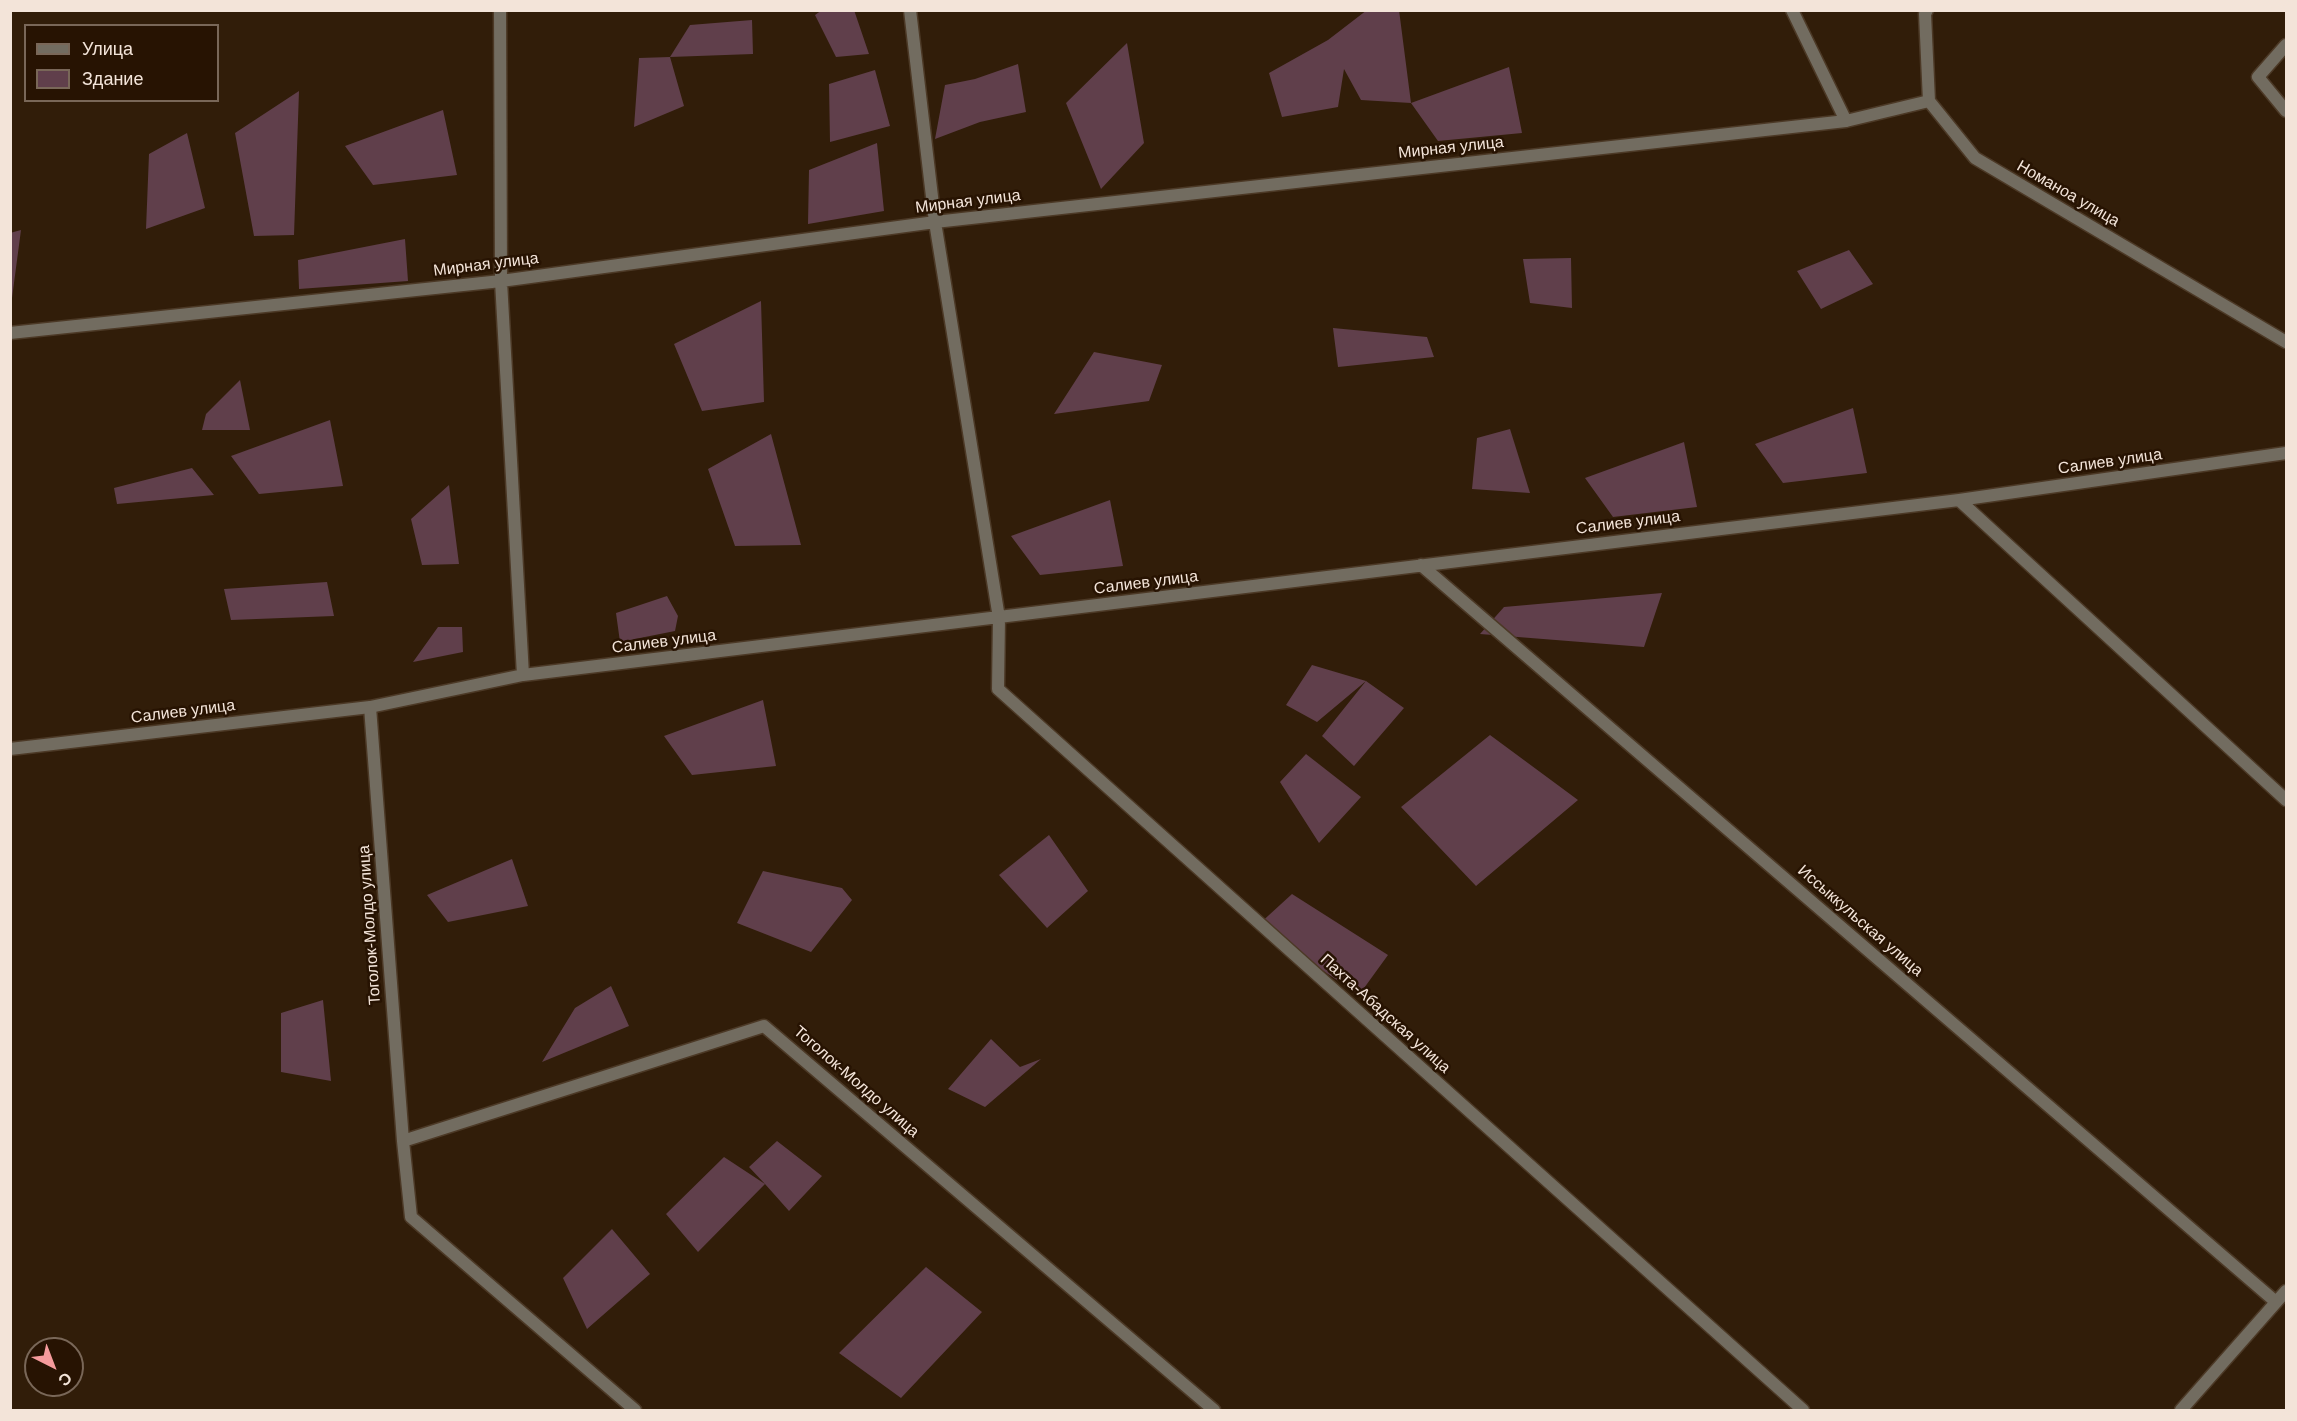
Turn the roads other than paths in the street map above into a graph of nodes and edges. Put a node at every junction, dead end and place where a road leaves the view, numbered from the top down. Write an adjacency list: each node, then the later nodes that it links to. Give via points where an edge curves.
1 (500, 10): 10 (street)
2 (910, 10): 9 (street, Пахта-Абадская улица)
3 (1791, 10): 8 (street)
4 (1927, 10): 6 (street)
5 (2286, 45): 7 (street, via 2258,77)
6 (1929, 101): 8 (street, Мирная улица); 12 (street, Номаноа улица, via 1975,158)
7 (2286, 111)
8 (1846, 121): 9 (street, Мирная улица)
9 (935, 222): 10 (street, Мирная улица); 16 (street, Пахта-Абадская улица)
10 (501, 281): 11 (street, Мирная улица); 17 (street)
11 (10, 333)
12 (2286, 342)
13 (2286, 453): 14 (street, Салиев улица)
14 (1959, 500): 15 (street, Салиев улица); 20 (street)
15 (1421, 565): 16 (street, Салиев улица); 23 (street, Иссыккульская улица)
16 (999, 618): 17 (street, Салиев улица); 26 (street, Пахта-Абадская улица, via 998,689)
17 (523, 675): 18 (street, Салиев улица)
18 (370, 706): 19 (street, Салиев улица); 21 (street, Тоголок-Молдо улица)
19 (10, 749)
20 (2286, 800)
21 (403, 1141): 24 (street, Тоголок-Молдо улица, via 411,1217); 25 (street, Тоголок-Молдо улица, via 764,1026)
22 (2286, 1291): 23 (street)
23 (2276, 1302): 27 (street)
24 (635, 1410)
25 (1214, 1410)
26 (1803, 1410)
27 (2181, 1410)

